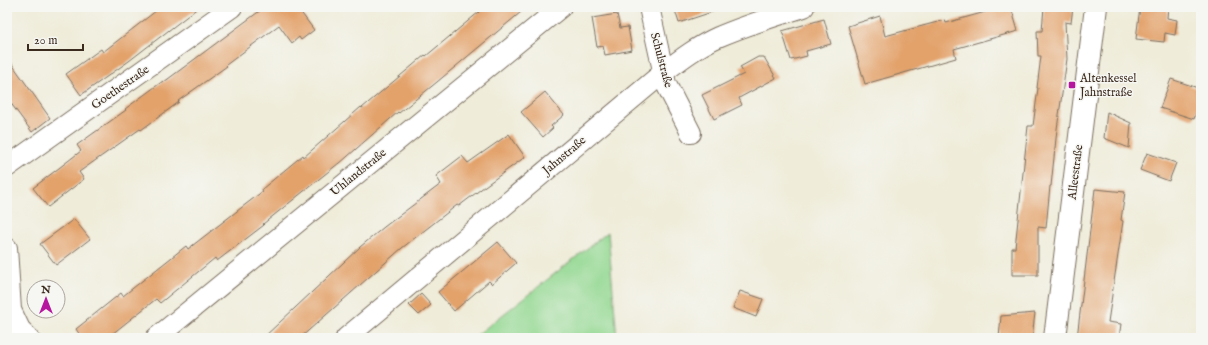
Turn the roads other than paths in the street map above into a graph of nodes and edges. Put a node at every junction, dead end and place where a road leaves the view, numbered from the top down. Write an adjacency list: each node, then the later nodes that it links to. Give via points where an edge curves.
1 (232, 7): 8 (street, Goethestraße)
2 (561, 7): 11 (street, Uhlandstraße)
3 (650, 7): 6 (street, Schulstraße)
4 (804, 7): 6 (street, Jahnstraße, via 747,25 717,38)
5 (1096, 7): 13 (street, Alleestraße)
6 (664, 72): 7 (street, Schulstraße, via 666,84); 12 (street, Jahnstraße)
7 (691, 133)
8 (7, 167)
9 (7, 248): 10 (street, via 10,310 20,328)
10 (30, 338)
11 (156, 338)
12 (346, 338)
13 (1055, 338)

